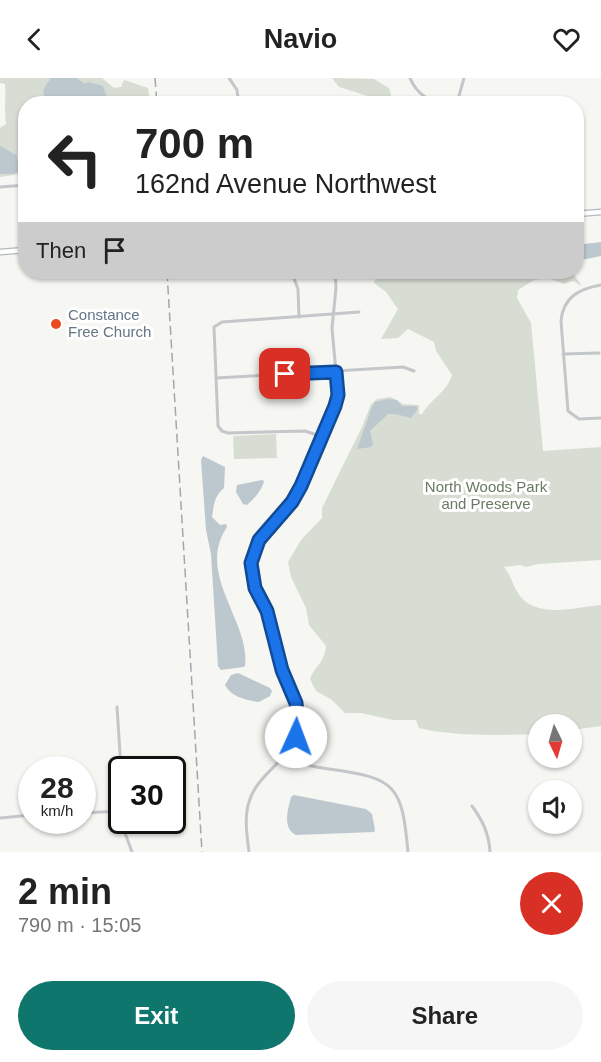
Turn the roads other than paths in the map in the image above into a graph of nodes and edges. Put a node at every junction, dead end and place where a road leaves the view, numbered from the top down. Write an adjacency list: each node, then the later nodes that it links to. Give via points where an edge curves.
1 (229, 78): 4 (street)
2 (410, 78): 5 (street)
3 (464, 78): 6 (street)
4 (238, 96)
5 (424, 96)
6 (458, 96)
7 (18, 186): 8 (street)
8 (0, 187)
9 (601, 212): 10 (main road)
10 (584, 213)
11 (18, 251): 12 (main road)
12 (0, 252)
13 (294, 279): 18 (street)
14 (335, 279): 17 (street)
15 (601, 285): 20 (street, via 576,292 565,304 561,319)
16 (359, 312): 17 (street)
17 (333, 314): 18 (street); 22 (street)
18 (299, 317): 23 (street, via 216,324)
19 (599, 352): 20 (street)
20 (563, 354): 24 (street, via 568,411 579,419)
21 (414, 371): 22 (street, via 403,366)
22 (336, 372): 23 (street); 25 (street, via 337,400)
23 (216, 378): 25 (street, via 218,426 222,431 305,431)
24 (601, 418)
25 (322, 437): 27 (street, via 292,502 259,540 251,563 255,588 267,611 282,670 297,708 297,732)
26 (117, 707): 28 (street)
27 (286, 754): 34 (street, via 249,800); 35 (street, via 305,765 363,773 384,783 404,810)
28 (120, 756)
29 (472, 806): 36 (street, via 486,830)
30 (18, 817): 31 (street)
31 (0, 818)
32 (125, 834): 33 (street)
33 (132, 852)
34 (249, 852)
35 (408, 852)
36 (490, 852)

